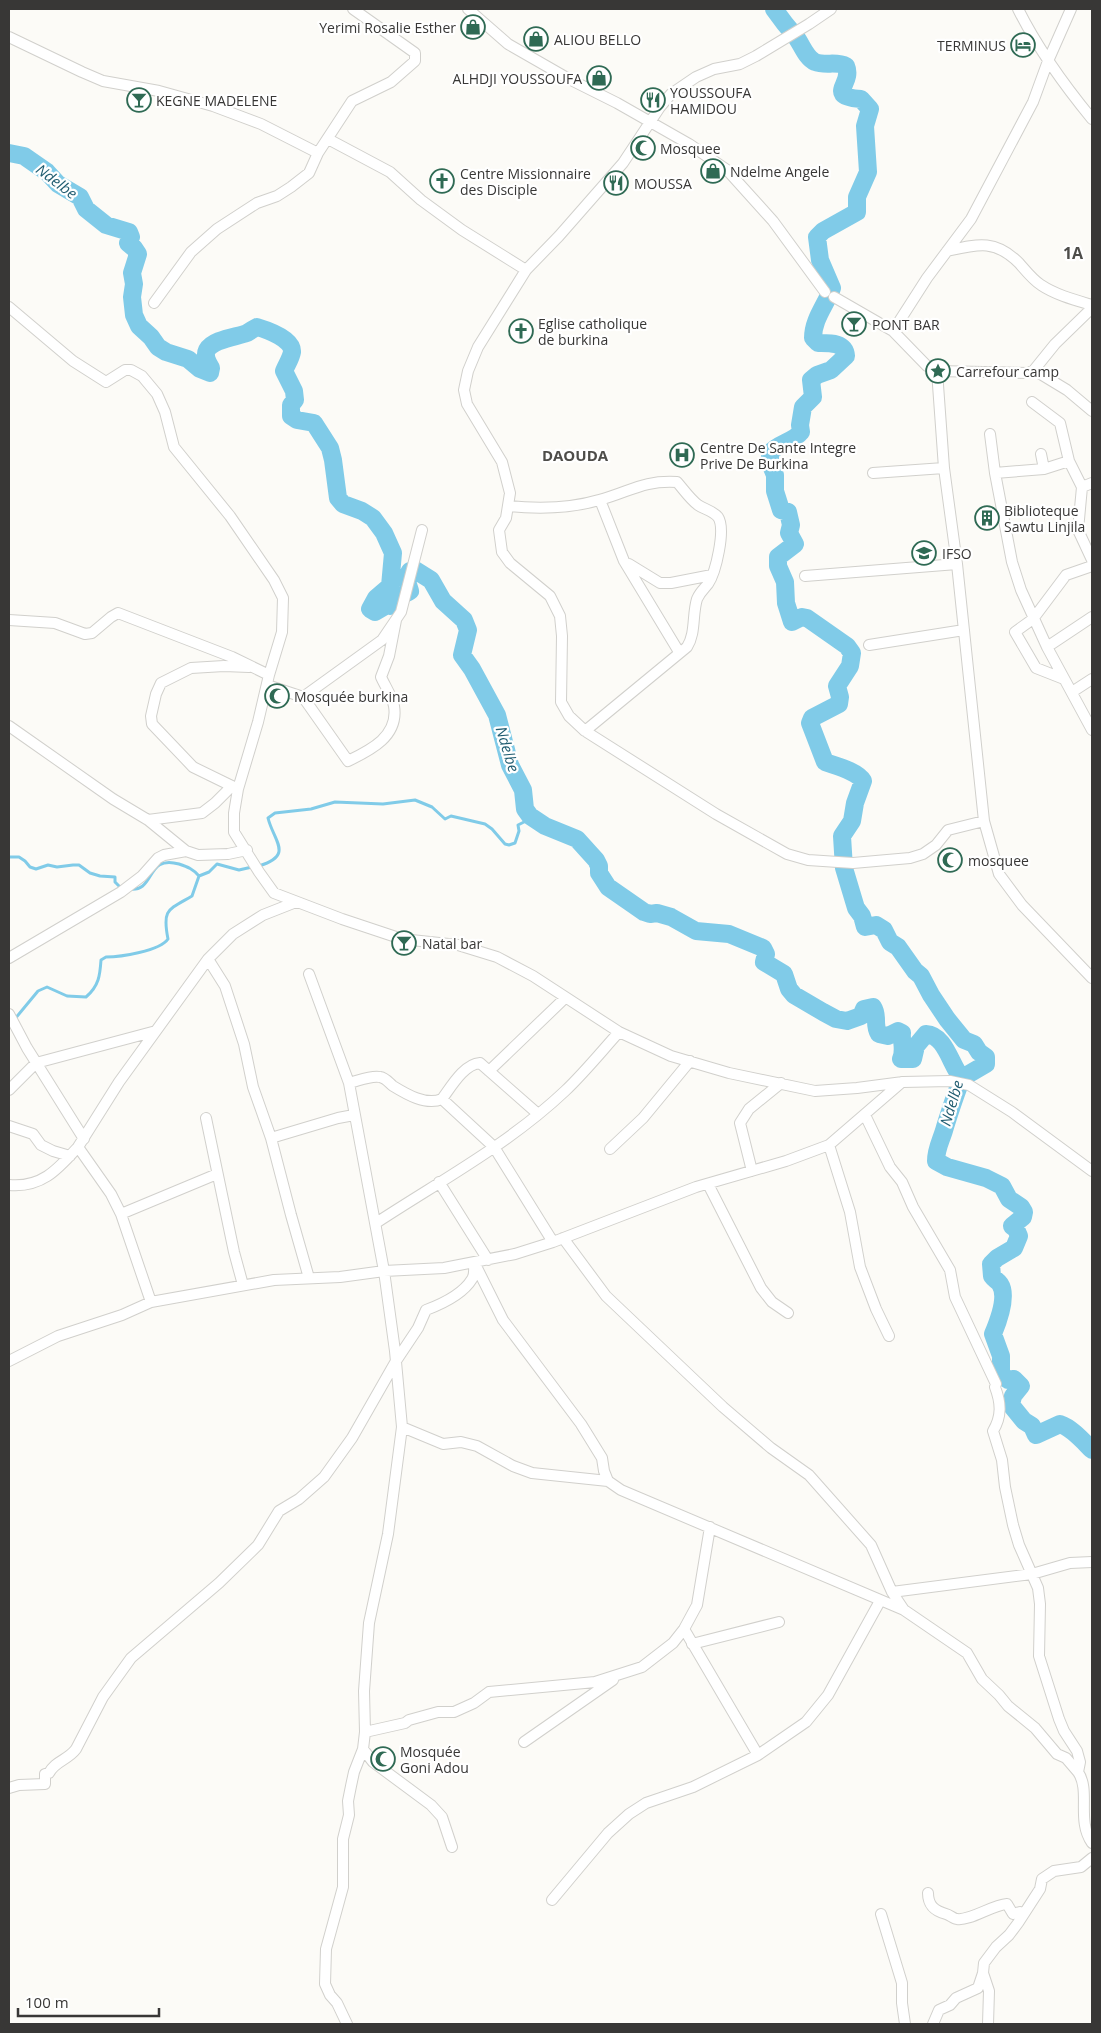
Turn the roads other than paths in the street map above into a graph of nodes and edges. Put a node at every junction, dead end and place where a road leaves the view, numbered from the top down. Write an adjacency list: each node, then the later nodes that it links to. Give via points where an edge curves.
1 (353, 9): 10 (street, via 415,53 415,61 391,82 352,101)
2 (468, 9): 9 (street, via 508,44)
3 (830, 9): 9 (street, via 740,64 714,70 685,83 660,107)
4 (1018, 9): 7 (street)
5 (1071, 9): 7 (street)
6 (9, 37): 11 (street, via 103,80 213,106 261,124)
7 (1048, 61): 8 (street); 12 (street, via 1033,102 972,219)
8 (1092, 119)
9 (651, 122): 13 (street, via 603,187); 17 (street, via 727,170 773,221 830,295)
10 (328, 139): 11 (street); 13 (street, via 390,172 462,230)
11 (318, 153): 14 (street, via 309,173 291,187 217,228 191,252)
12 (947, 251): 15 (street, via 975,245 996,246 1050,291); 17 (street)
13 (526, 270): 32 (street, via 478,347 464,390 467,404 502,462 510,493)
14 (154, 303)
15 (1092, 306): 18 (street)
16 (9, 307): 51 (street, via 73,361 106,382 125,370 131,370 142,376 157,394 174,447 230,516 283,598 282,632)
17 (893, 331): 19 (street, via 927,366)
18 (1034, 370): 19 (street, via 1028,373); 21 (street, via 1067,390)
19 (937, 371): 25 (street)
20 (1032, 402): 24 (street, via 1060,423)
21 (1092, 411)
22 (990, 434): 28 (street)
23 (1041, 454): 26 (street)
24 (1069, 461): 26 (street); 30 (street)
25 (944, 468): 27 (street); 36 (street)
26 (1044, 469): 28 (street)
27 (873, 473)
28 (995, 473): 41 (street, via 1012,562)
29 (1092, 483): 30 (street)
30 (1082, 487): 34 (street, via 1078,530)
31 (600, 500): 32 (street, via 565,507); 35 (street); 38 (street, via 659,481 677,482 698,505 719,519 720,541)
32 (508, 506): 56 (street, via 499,530 502,552 510,563 550,596 560,616 561,702 569,716)
33 (422, 530): 43 (street, via 401,612)
34 (1092, 560)
35 (624, 561): 38 (street, via 660,582); 47 (street)
36 (957, 564): 39 (street); 44 (street)
37 (1092, 566): 41 (street, via 1066,575)
38 (712, 575): 47 (street, via 694,610 692,639)
39 (805, 576)
40 (1092, 617): 46 (street)
41 (1033, 619): 46 (street); 49 (street, via 1014,632 1036,668)
42 (9, 620): 48 (street, via 55,624 85,634 92,633 118,613 232,656)
43 (396, 620): 53 (street, via 382,640); 53 (street, via 381,677 394,704 395,721 384,740 348,761)
44 (964, 630): 45 (street); 59 (street)
45 (869, 645)
46 (1047, 647): 49 (street)
47 (679, 652): 56 (street)
48 (255, 668): 51 (street); 57 (street, via 191,668 161,683 151,716 152,724 193,767)
49 (1064, 679): 52 (street)
50 (1092, 679): 52 (street)
51 (268, 680): 53 (street); 57 (street, via 258,722)
52 (1072, 692): 55 (street)
53 (303, 697)
54 (10, 728): 58 (street)
55 (1092, 730)
56 (585, 731): 59 (street, via 716,814 788,854 808,860 853,863 910,858 923,854 948,830)
57 (235, 788): 58 (street, via 202,813); 60 (street, via 234,832)
58 (148, 820): 61 (street)
59 (984, 822): 66 (street, via 999,874 1022,905)
60 (247, 850): 61 (street, via 198,855); 62 (street, via 274,893)
61 (186, 851): 63 (street, via 158,858 121,892)
62 (296, 902): 64 (street, via 264,915 232,934); 67 (street, via 402,939 458,946 497,957)
63 (9, 958)
64 (208, 959): 69 (street); 84 (street, via 224,986)
65 (309, 974): 75 (street)
66 (1092, 978)
67 (565, 998): 70 (street); 73 (street)
68 (9, 1014): 72 (street)
69 (156, 1031): 72 (street); 85 (street)
70 (619, 1032): 71 (street, via 671,1056); 79 (street, via 564,1092)
71 (690, 1061): 76 (street); 88 (street)
72 (36, 1063): 77 (street); 85 (street)
73 (489, 1071): 78 (street, via 480,1063 474,1064); 79 (street)
74 (903, 1082): 76 (street, via 816,1090); 81 (street); 90 (street, via 950,1080 969,1085)
75 (349, 1083): 78 (street, via 378,1076 408,1094 429,1101); 80 (street)
76 (781, 1083): 91 (street, via 740,1122)
77 (9, 1090)
78 (442, 1099): 87 (street)
79 (538, 1114): 87 (street)
80 (354, 1115): 84 (street); 97 (street)
81 (865, 1115): 86 (street); 113 (street, via 890,1167 902,1182 950,1270 955,1297 996,1384 1001,1402 998,1423 993,1431 1002,1460 1013,1525)
82 (206, 1118): 92 (street)
83 (9, 1126): 89 (street, via 33,1134 41,1145)
84 (271, 1138): 102 (street)
85 (81, 1143): 89 (street); 96 (street)
86 (829, 1144): 91 (street); 106 (street, via 850,1212 860,1267)
87 (494, 1147): 93 (street); 98 (street)
88 (610, 1150)
89 (70, 1156): 95 (street, via 33,1184)
90 (1091, 1167)
91 (752, 1171): 94 (street)
92 (218, 1174): 96 (street); 103 (street)
93 (439, 1182): 97 (street); 99 (street)
94 (708, 1184): 98 (street); 105 (street, via 761,1288 772,1302)
95 (9, 1185)
96 (121, 1214): 104 (street)
97 (376, 1222): 101 (street)
98 (558, 1240): 99 (street); 114 (street, via 606,1296 723,1407 771,1448 809,1474 872,1545)
99 (488, 1260): 100 (street)
100 (474, 1263): 101 (street); 107 (street, via 474,1277 456,1294 426,1310); 110 (street, via 503,1320 581,1424 602,1458)
101 (384, 1271): 102 (street); 107 (street)
102 (309, 1278): 103 (street)
103 (243, 1285): 104 (street)
104 (151, 1302): 108 (street, via 58,1336)
105 (788, 1312)
106 (890, 1336)
107 (396, 1360): 109 (street); 126 (street, via 352,1438 324,1477 279,1511 258,1545 131,1658 103,1697 71,1756 56,1763 46,1774 45,1784)
108 (9, 1361)
109 (402, 1427): 110 (street, via 442,1444 461,1442 477,1446 532,1473); 121 (street, via 388,1534 369,1623 364,1691)
110 (608, 1481): 111 (street, via 621,1490)
111 (710, 1528): 115 (street); 118 (street, via 698,1606)
112 (1092, 1562): 113 (street, via 1070,1563)
113 (1032, 1574): 114 (street); 125 (street, via 1040,1604 1039,1656 1061,1725 1077,1751)
114 (892, 1592): 116 (street)
115 (880, 1601): 116 (street); 124 (street, via 828,1695 806,1722)
116 (904, 1610): 125 (street, via 967,1653 982,1679)
117 (779, 1622): 119 (street)
118 (684, 1629): 119 (street); 120 (street, via 673,1643 642,1667)
119 (692, 1644): 124 (street)
120 (622, 1674): 121 (street, via 595,1682 489,1692 454,1712 438,1712); 122 (street)
121 (365, 1732): 123 (street)
122 (524, 1742)
123 (363, 1749): 128 (street, via 373,1762 442,1817); 135 (street, via 351,1786 343,1839 343,1887 326,1949 325,1984)
124 (758, 1755): 131 (street, via 693,1787 646,1803 629,1814 608,1833)
125 (1078, 1772): 127 (street, via 1082,1785 1084,1825)
126 (9, 1788)
127 (1092, 1843)
128 (452, 1847)
129 (1092, 1858): 133 (street, via 1081,1867 1054,1871 1042,1879)
130 (928, 1893): 133 (street, via 928,1902 933,1909 956,1919 1007,1904 1010,1913)
131 (552, 1900)
132 (881, 1914): 136 (street, via 902,1983)
133 (1024, 1914): 134 (street, via 984,1963)
134 (983, 1973): 137 (street, via 978,1988 939,2010); 138 (street, via 989,1990)
135 (347, 2024)
136 (905, 2024)
137 (933, 2024)
138 (988, 2024)

